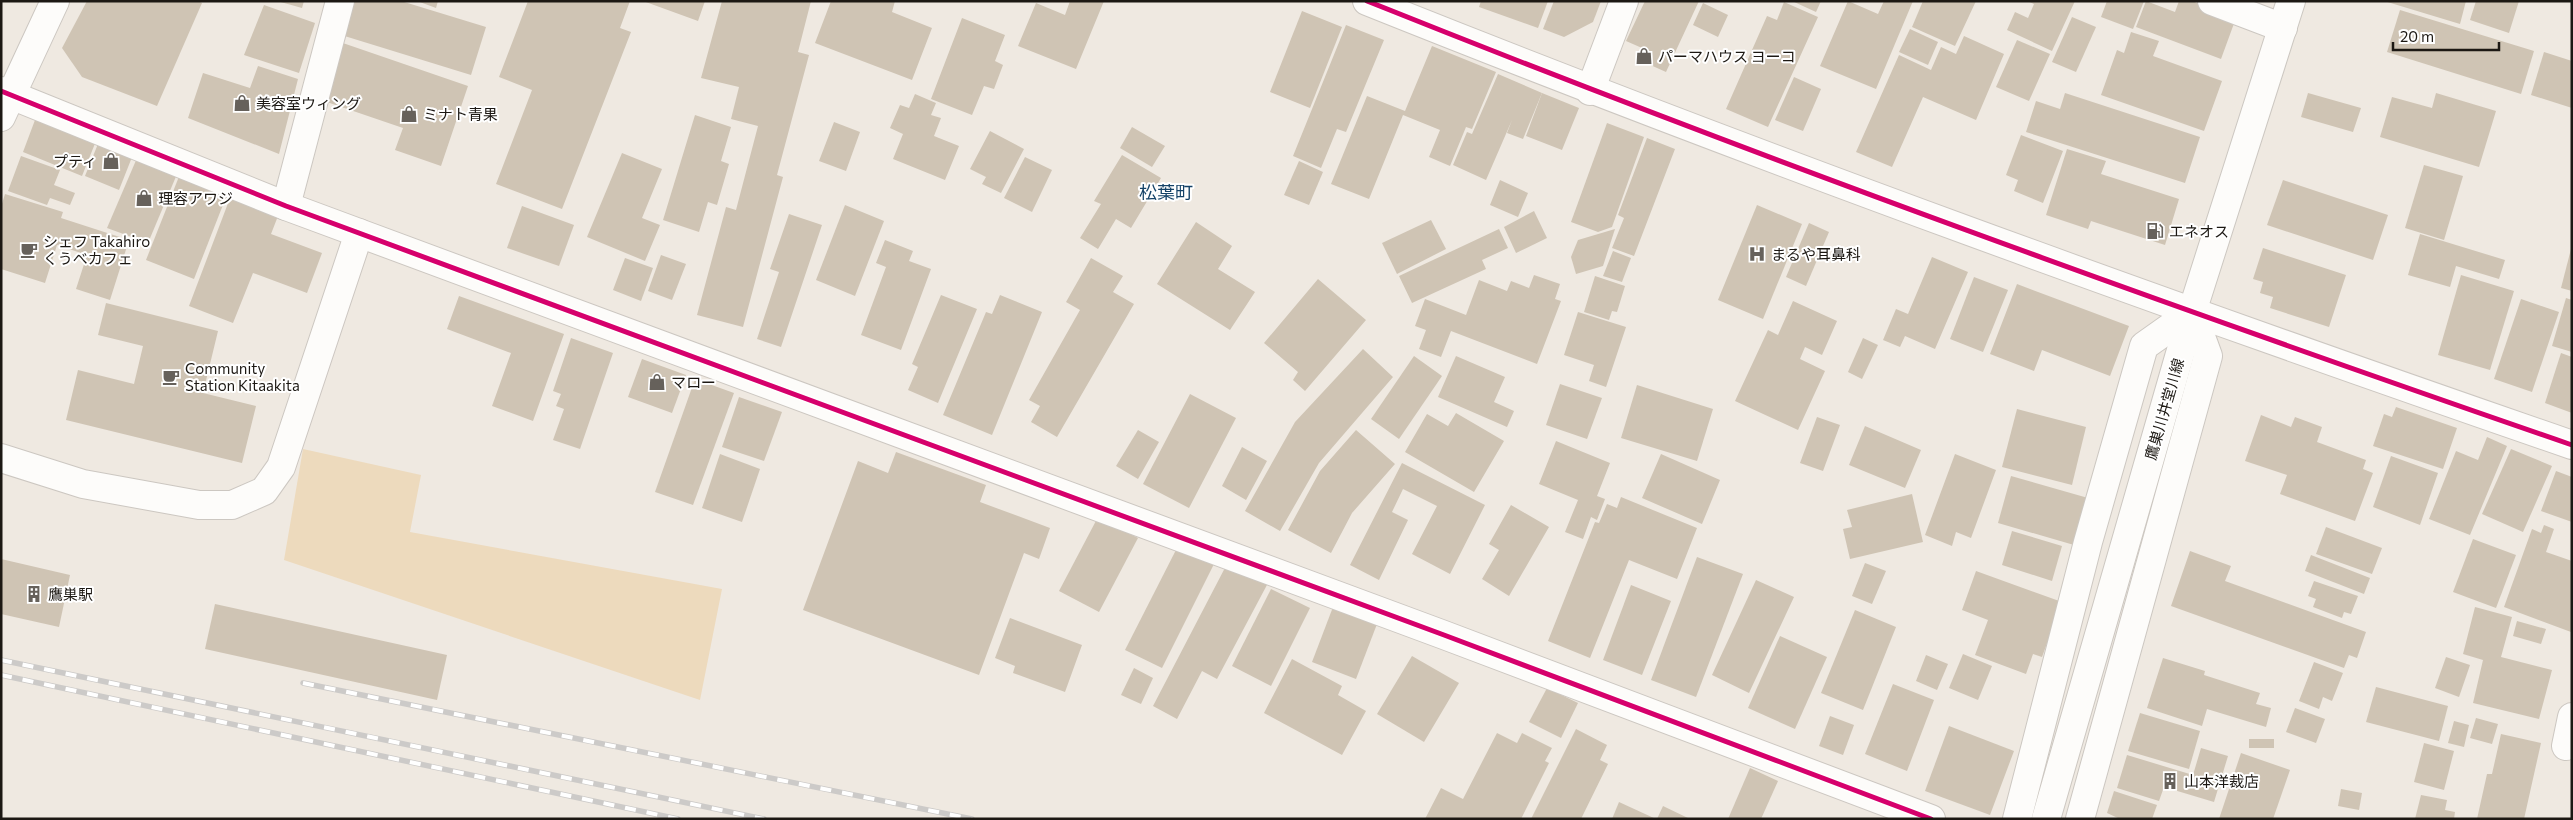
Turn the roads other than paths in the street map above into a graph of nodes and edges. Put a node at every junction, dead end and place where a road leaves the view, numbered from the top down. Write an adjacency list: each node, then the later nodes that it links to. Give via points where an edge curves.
1 (55, 1): 9 (street)
2 (340, 1): 10 (street)
3 (1367, 1): 8 (street)
4 (1624, 1): 8 (street)
5 (2212, 1): 7 (street)
6 (2291, 1): 7 (street, 鷹巣川井堂川線)
7 (2283, 28): 12 (street, 鷹巣川井堂川線)
8 (1590, 91): 12 (street)
9 (4, 101): 10 (street)
10 (286, 206): 11 (street)
11 (360, 233): 14 (street, via 281,467 264,491 232,505 198,505 83,484); 17 (street)
12 (2192, 312): 13 (street); 18 (street, via 2144,346 2088,542); 19 (street, 鷹巣川井堂川線); 20 (street, via 2208,356)
13 (2572, 445)
14 (1, 458)
15 (2572, 717): 16 (street)
16 (2566, 746)
17 (1931, 819)
18 (2017, 819)
19 (2046, 819)
20 (2080, 819)

